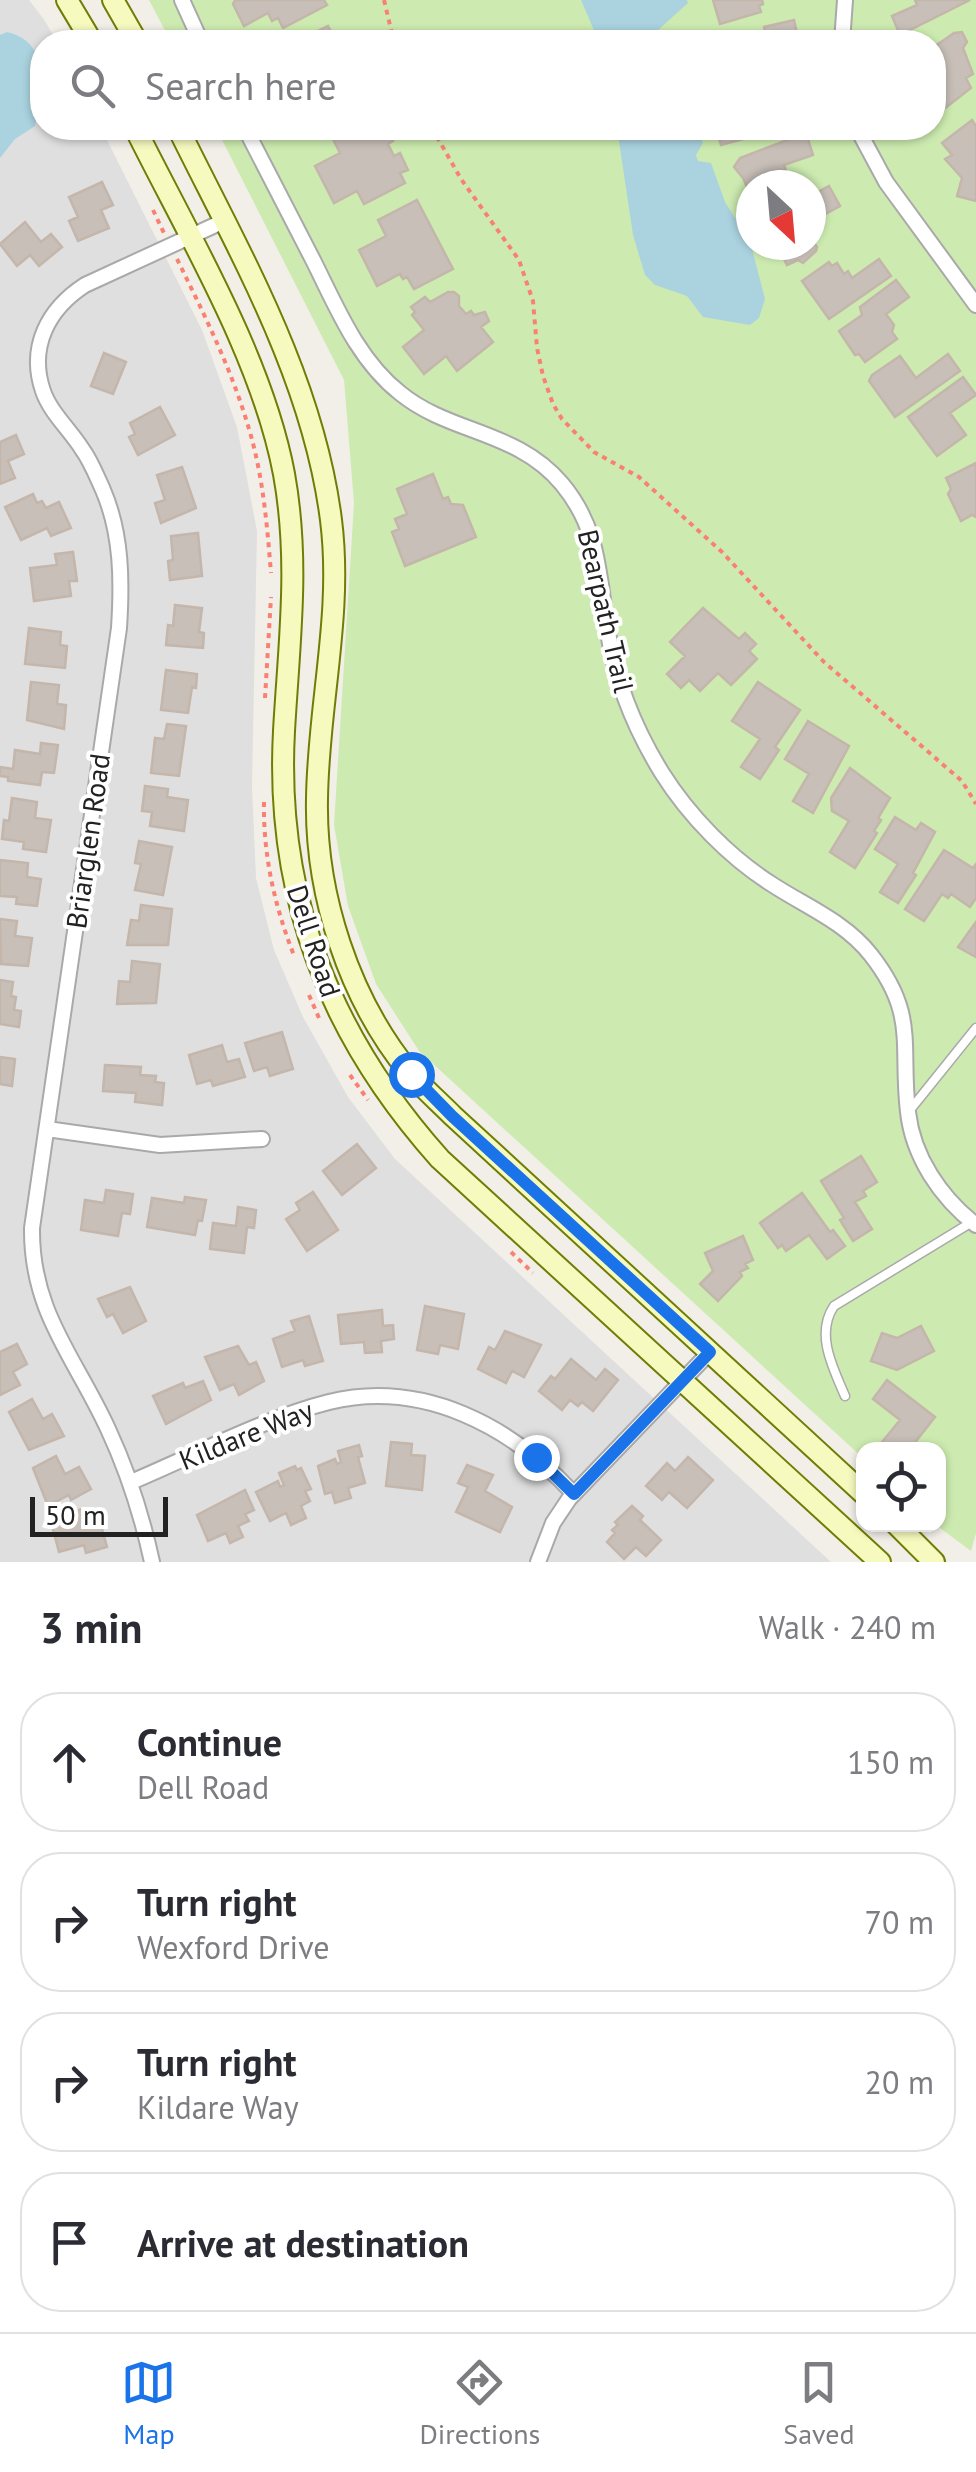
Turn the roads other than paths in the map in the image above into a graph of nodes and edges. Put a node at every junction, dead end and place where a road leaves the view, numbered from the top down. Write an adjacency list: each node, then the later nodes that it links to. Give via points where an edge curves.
1 (68, 0): 5 (main road)
2 (113, 0): 6 (main road)
3 (182, 0): 7 (street)
4 (845, 0): 8 (street)
5 (85, 30)
6 (129, 30)
7 (196, 30)
8 (843, 30)
9 (140, 140): 14 (main road, Dell Road)
10 (184, 140): 13 (main road, Dell Road)
11 (251, 140): 17 (street, Bearpath Trail, via 372,367 432,414 504,439 562,484 597,548 608,635 638,732 694,816 730,852 843,927 888,977 908,1041)
12 (863, 140): 15 (street, via 886,182)
13 (224, 221): 14 (street, Briarglen Road); 21 (main road, Dell Road, via 292,363 331,520 336,592 316,798 318,846 350,968 411,1074)
14 (180, 242): 18 (street, Briarglen Road, via 64,299 39,344 43,394 105,493 122,582); 22 (main road, Dell Road, via 258,384 284,473 295,564 284,804 291,868 328,994 380,1085 440,1159)
15 (976, 305)
16 (976, 1028): 17 (lane)
17 (908, 1113): 20 (street, Bearpath Trail, via 935,1184)
18 (47, 1130): 19 (street, via 160,1144); 24 (street, Briarglen Road, via 32,1228 37,1288)
19 (262, 1138)
20 (974, 1223): 23 (lane, via 834,1306 826,1318 826,1343)
21 (710, 1352): 22 (street); 25 (main road, Dell Road)
22 (684, 1381): 26 (street); 30 (main road, Dell Road)
23 (846, 1396)
24 (131, 1482): 26 (street, Kildare Way, via 290,1415 331,1401 375,1397 419,1400 488,1424); 28 (street, Briarglen Road)
25 (856, 1487)
26 (574, 1494): 29 (street)
27 (904, 1532): 31 (main road)
28 (152, 1562)
29 (538, 1562)
30 (880, 1562)
31 (934, 1562)

